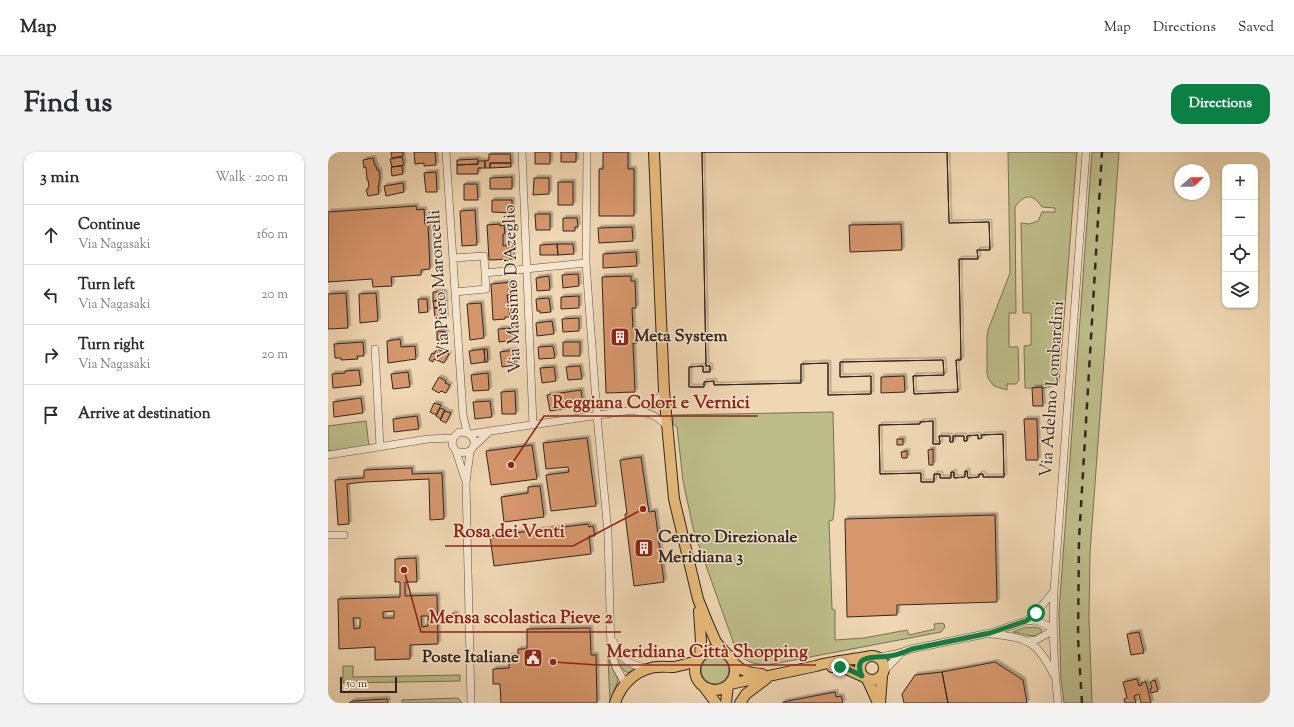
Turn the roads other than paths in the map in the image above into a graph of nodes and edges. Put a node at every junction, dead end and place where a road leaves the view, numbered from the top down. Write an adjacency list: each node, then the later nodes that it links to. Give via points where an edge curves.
1 (446, 152): 6 (street, Via Piero Maroncelli)
2 (522, 152): 8 (street, Via Massimo D'Azeglio)
3 (587, 152): 7 (street)
4 (654, 152): 12 (main road)
5 (1086, 152): 26 (street, Via Adelmo Lombardini)
6 (453, 258): 9 (street, via 484,256); 10 (street, Via Piero Maroncelli)
7 (586, 263): 8 (street); 14 (street)
8 (527, 269): 9 (street); 15 (street, Via Massimo D'Azeglio)
9 (485, 273): 10 (street, via 486,289)
10 (455, 292): 18 (street, Via Piero Maroncelli)
11 (374, 349): 20 (street)
12 (664, 391): 13 (street, via 652,405); 16 (main road)
13 (633, 410): 14 (street); 16 (street, via 649,413)
14 (597, 416): 15 (street); 31 (street, via 608,533)
15 (533, 424): 17 (street)
16 (667, 426): 27 (main road, via 674,499)
17 (490, 430): 18 (street); 21 (street)
18 (465, 433): 19 (street); 21 (street, Via Piero Maroncelli, via 474,440)
19 (454, 445): 20 (street, via 428,439); 21 (street, via 463,454); 23 (street)
20 (380, 447): 22 (street)
21 (471, 449): 23 (street)
22 (328, 455)
23 (466, 483): 49 (street)
24 (328, 535): 25 (street)
25 (344, 535)
26 (1054, 591): 28 (street); 29 (street, Via Adelmo Lombardini)
27 (698, 599): 33 (main road, via 716,642); 36 (main road, via 701,641)
28 (1026, 621): 29 (street, via 1036,620); 30 (street)
29 (1052, 630): 32 (street, via 1036,640); 43 (street, Via Adelmo Lombardini)
30 (990, 633): 32 (street, via 1018,637); 34 (street, via 912,649)
31 (611, 636): 40 (street, via 621,657 630,664); 46 (street, via 611,652)
32 (1027, 641): 43 (street, via 1042,654)
33 (726, 653): 36 (main road, via 715,649 704,653); 37 (main road)
34 (900, 654): 35 (street); 41 (street)
35 (871, 657): 38 (main road, via 828,662); 41 (main road, via 883,662); 45 (main road, via 861,664 860,672)
36 (698, 659): 39 (main road); 44 (main road)
37 (735, 664): 42 (main road, via 748,673); 47 (main road, via 734,676)
38 (816, 666): 42 (main road); 45 (main road, via 844,668)
39 (672, 667): 40 (main road); 44 (main road)
40 (650, 668): 46 (main road, via 636,674)
41 (883, 673): 45 (main road, via 875,680); 54 (main road)
42 (772, 674): 47 (main road); 53 (main road, via 746,694)
43 (1055, 677): 55 (street, Via Adelmo Lombardini)
44 (696, 678): 48 (main road)
45 (864, 678): 54 (main road)
46 (625, 683): 50 (main road)
47 (729, 685): 48 (main road, via 718,690); 52 (main road)
48 (704, 687): 51 (main road)
49 (471, 703)
50 (615, 703)
51 (716, 703)
52 (726, 703)
53 (740, 703)
54 (879, 703)
55 (1058, 703)

